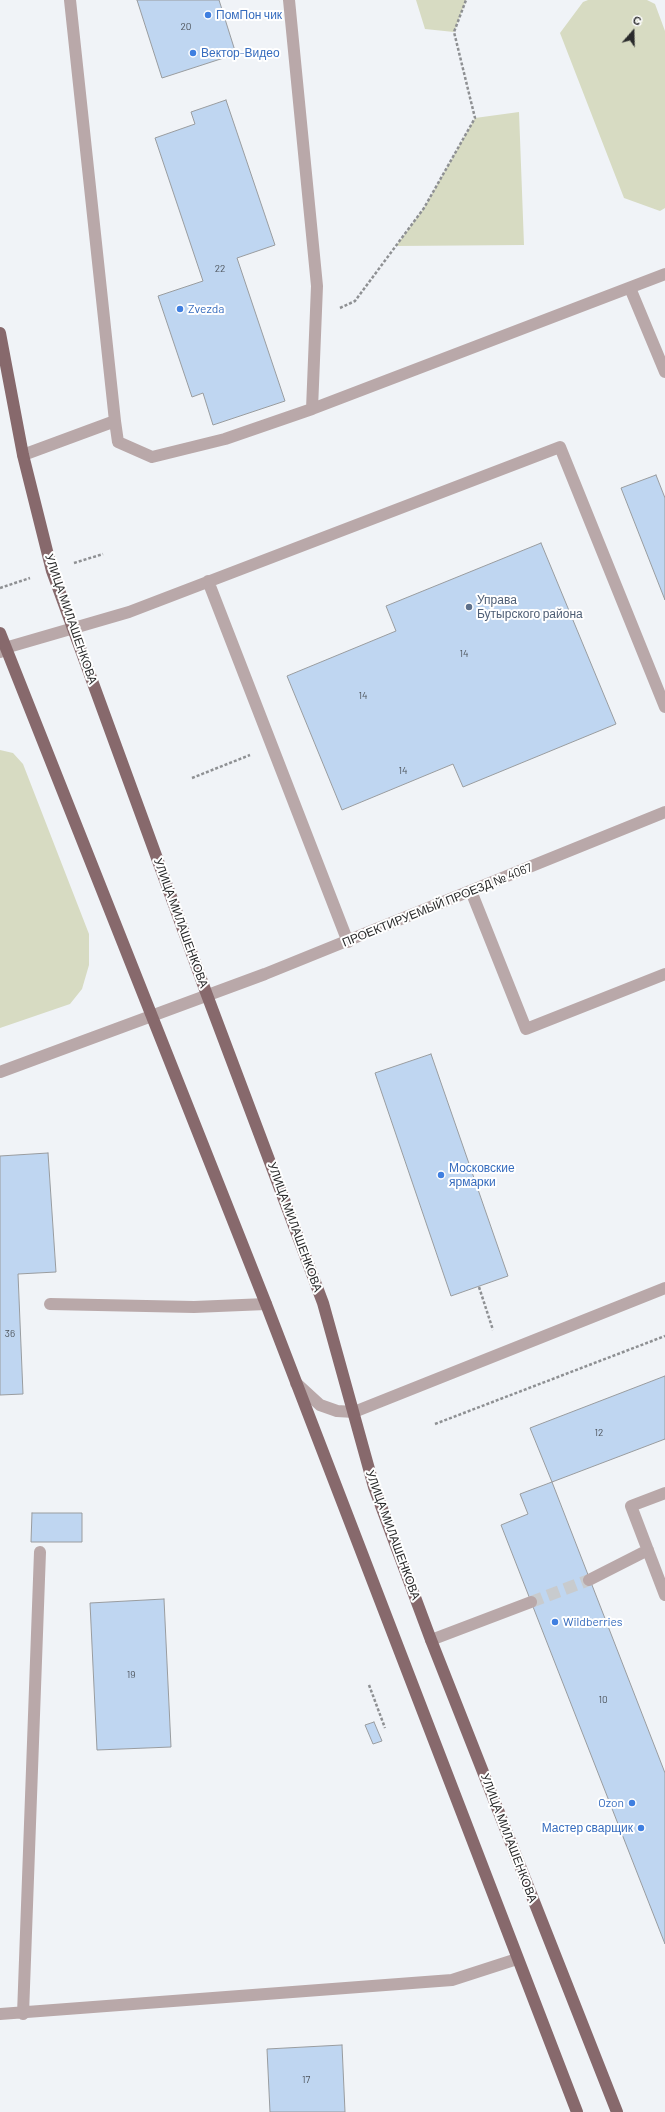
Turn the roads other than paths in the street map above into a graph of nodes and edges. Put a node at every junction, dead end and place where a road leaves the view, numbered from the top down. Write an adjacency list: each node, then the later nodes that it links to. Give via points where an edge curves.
1 (70, 0): 8 (street)
2 (289, 0): 7 (street, via 317,286)
3 (665, 274): 4 (street)
4 (630, 288): 6 (street); 7 (street)
5 (0, 333): 9 (main road, УЛИЦА МИЛАШЕНКОВА)
6 (665, 372)
7 (312, 409): 8 (street, via 226,439 152,457 118,442)
8 (115, 421): 9 (street)
9 (23, 455): 11 (main road, УЛИЦА МИЛАШЕНКОВА, via 52,571)
10 (208, 581): 11 (street, via 129,612); 14 (street, via 560,446); 17 (street)
11 (73, 629): 13 (street); 19 (main road, УЛИЦА МИЛАШЕНКОВА)
12 (0, 633): 13 (main road)
13 (3, 650): 20 (main road)
14 (665, 707)
15 (665, 812): 16 (street, ПРОЕКТИРУЕМЫЙ ПРОЕЗД № 4067)
16 (471, 891): 17 (street, ПРОЕКТИРУЕМЫЙ ПРОЕЗД № 4067); 18 (street, via 526,1029)
17 (348, 942): 19 (street, ПРОЕКТИРУЕМЫЙ ПРОЕЗД № 4067)
18 (665, 974)
19 (207, 995): 20 (street, ПРОЕКТИРУЕМЫЙ ПРОЕЗД № 4067); 26 (main road, УЛИЦА МИЛАШЕНКОВА, via 323,1303)
20 (151, 1017): 21 (street, ПРОЕКТИРУЕМЫЙ ПРОЕЗД № 4067); 24 (main road)
21 (0, 1072)
22 (665, 1288): 26 (street)
23 (50, 1304): 24 (street, via 194,1307)
24 (266, 1304): 25 (main road)
25 (296, 1383): 26 (street, via 320,1405 337,1411); 34 (main road)
26 (354, 1412): 33 (main road, УЛИЦА МИЛАШЕНКОВА, via 374,1487)
27 (665, 1493): 28 (street, via 631,1506)
28 (648, 1550): 30 (street); 31 (street)
29 (40, 1552): 36 (street)
30 (589, 1580)
31 (665, 1595)
32 (531, 1602): 33 (street)
33 (431, 1640): 38 (main road, УЛИЦА МИЛАШЕНКОВА)
34 (518, 1960): 36 (street, via 452,1980); 37 (main road)
35 (0, 2014): 36 (street)
36 (23, 2014)
37 (577, 2112)
38 (617, 2112)

